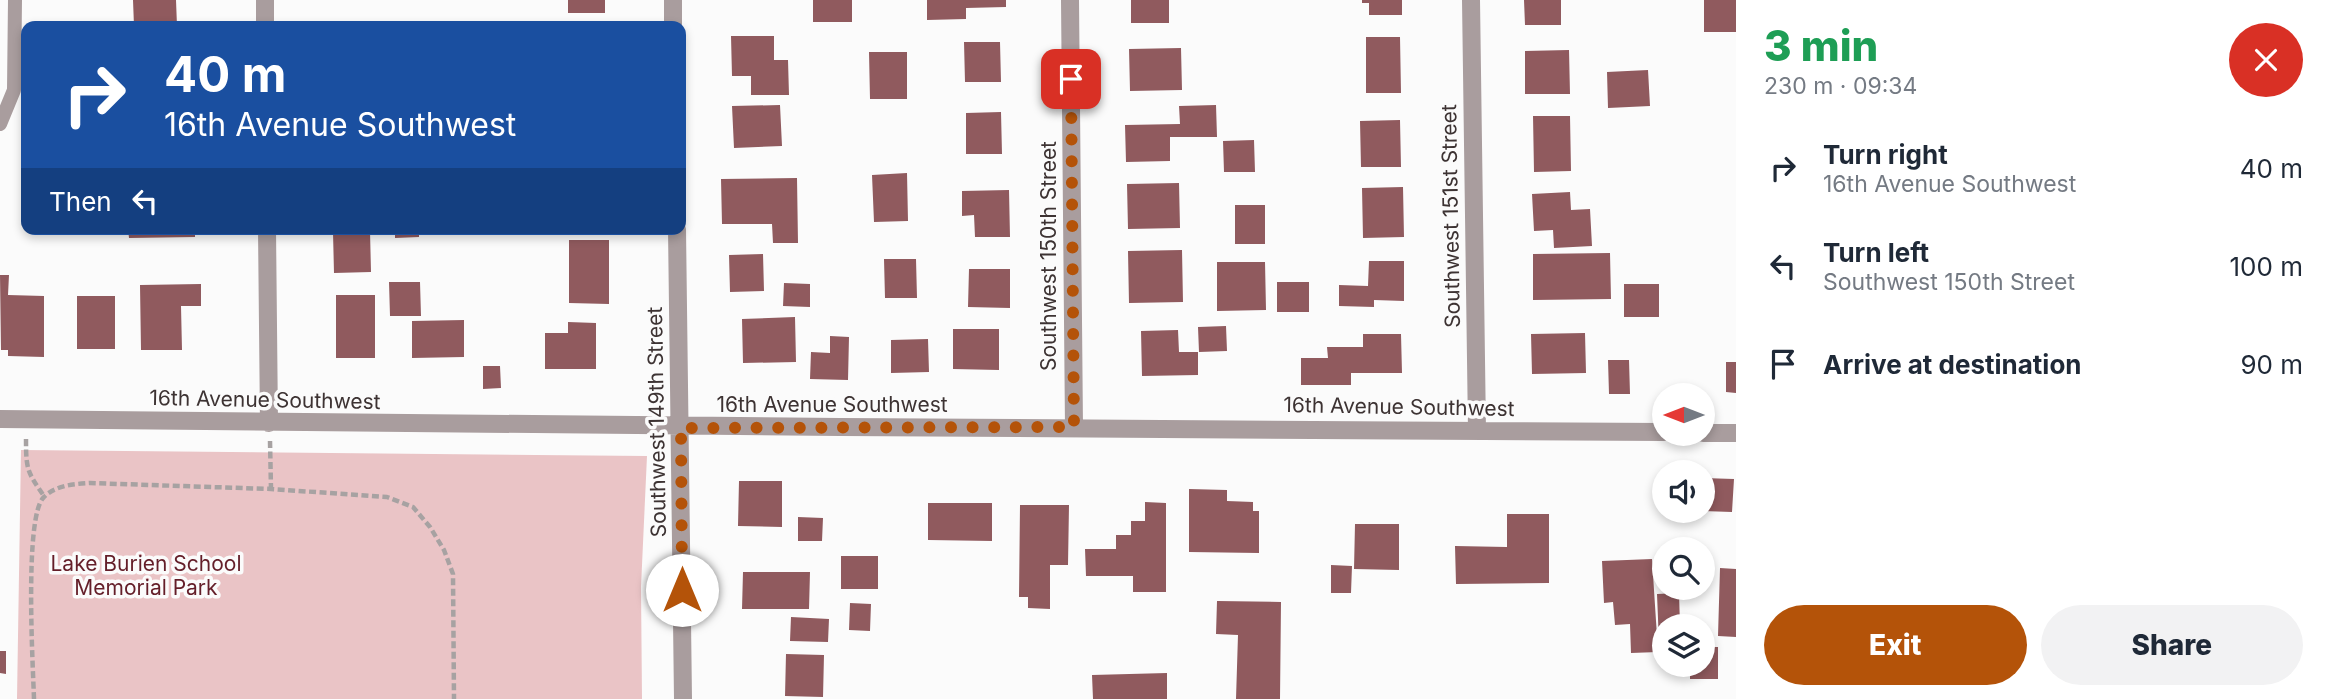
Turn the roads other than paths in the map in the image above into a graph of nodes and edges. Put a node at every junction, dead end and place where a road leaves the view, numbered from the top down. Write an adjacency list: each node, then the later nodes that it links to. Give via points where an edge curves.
1 (15, 0): 8 (lane, via 14,90)
2 (265, 0): 6 (street)
3 (673, 0): 7 (street)
4 (1070, 0): 13 (street, Southwest 150th Street)
5 (1471, 0): 15 (street, Southwest 151st Street)
6 (265, 21)
7 (673, 21)
8 (1, 121)
9 (267, 235): 12 (street)
10 (677, 235): 14 (street, Southwest 149th Street)
11 (0, 419): 12 (street, 16th Avenue Southwest)
12 (269, 423): 14 (street, 16th Avenue Southwest)
13 (1074, 427): 14 (street, 16th Avenue Southwest); 15 (street, 16th Avenue Southwest)
14 (681, 428): 19 (street, Southwest 149th Street)
15 (1477, 430): 16 (street, 16th Avenue Southwest)
16 (1652, 432)
17 (1715, 433): 18 (street)
18 (1736, 433)
19 (683, 699)

